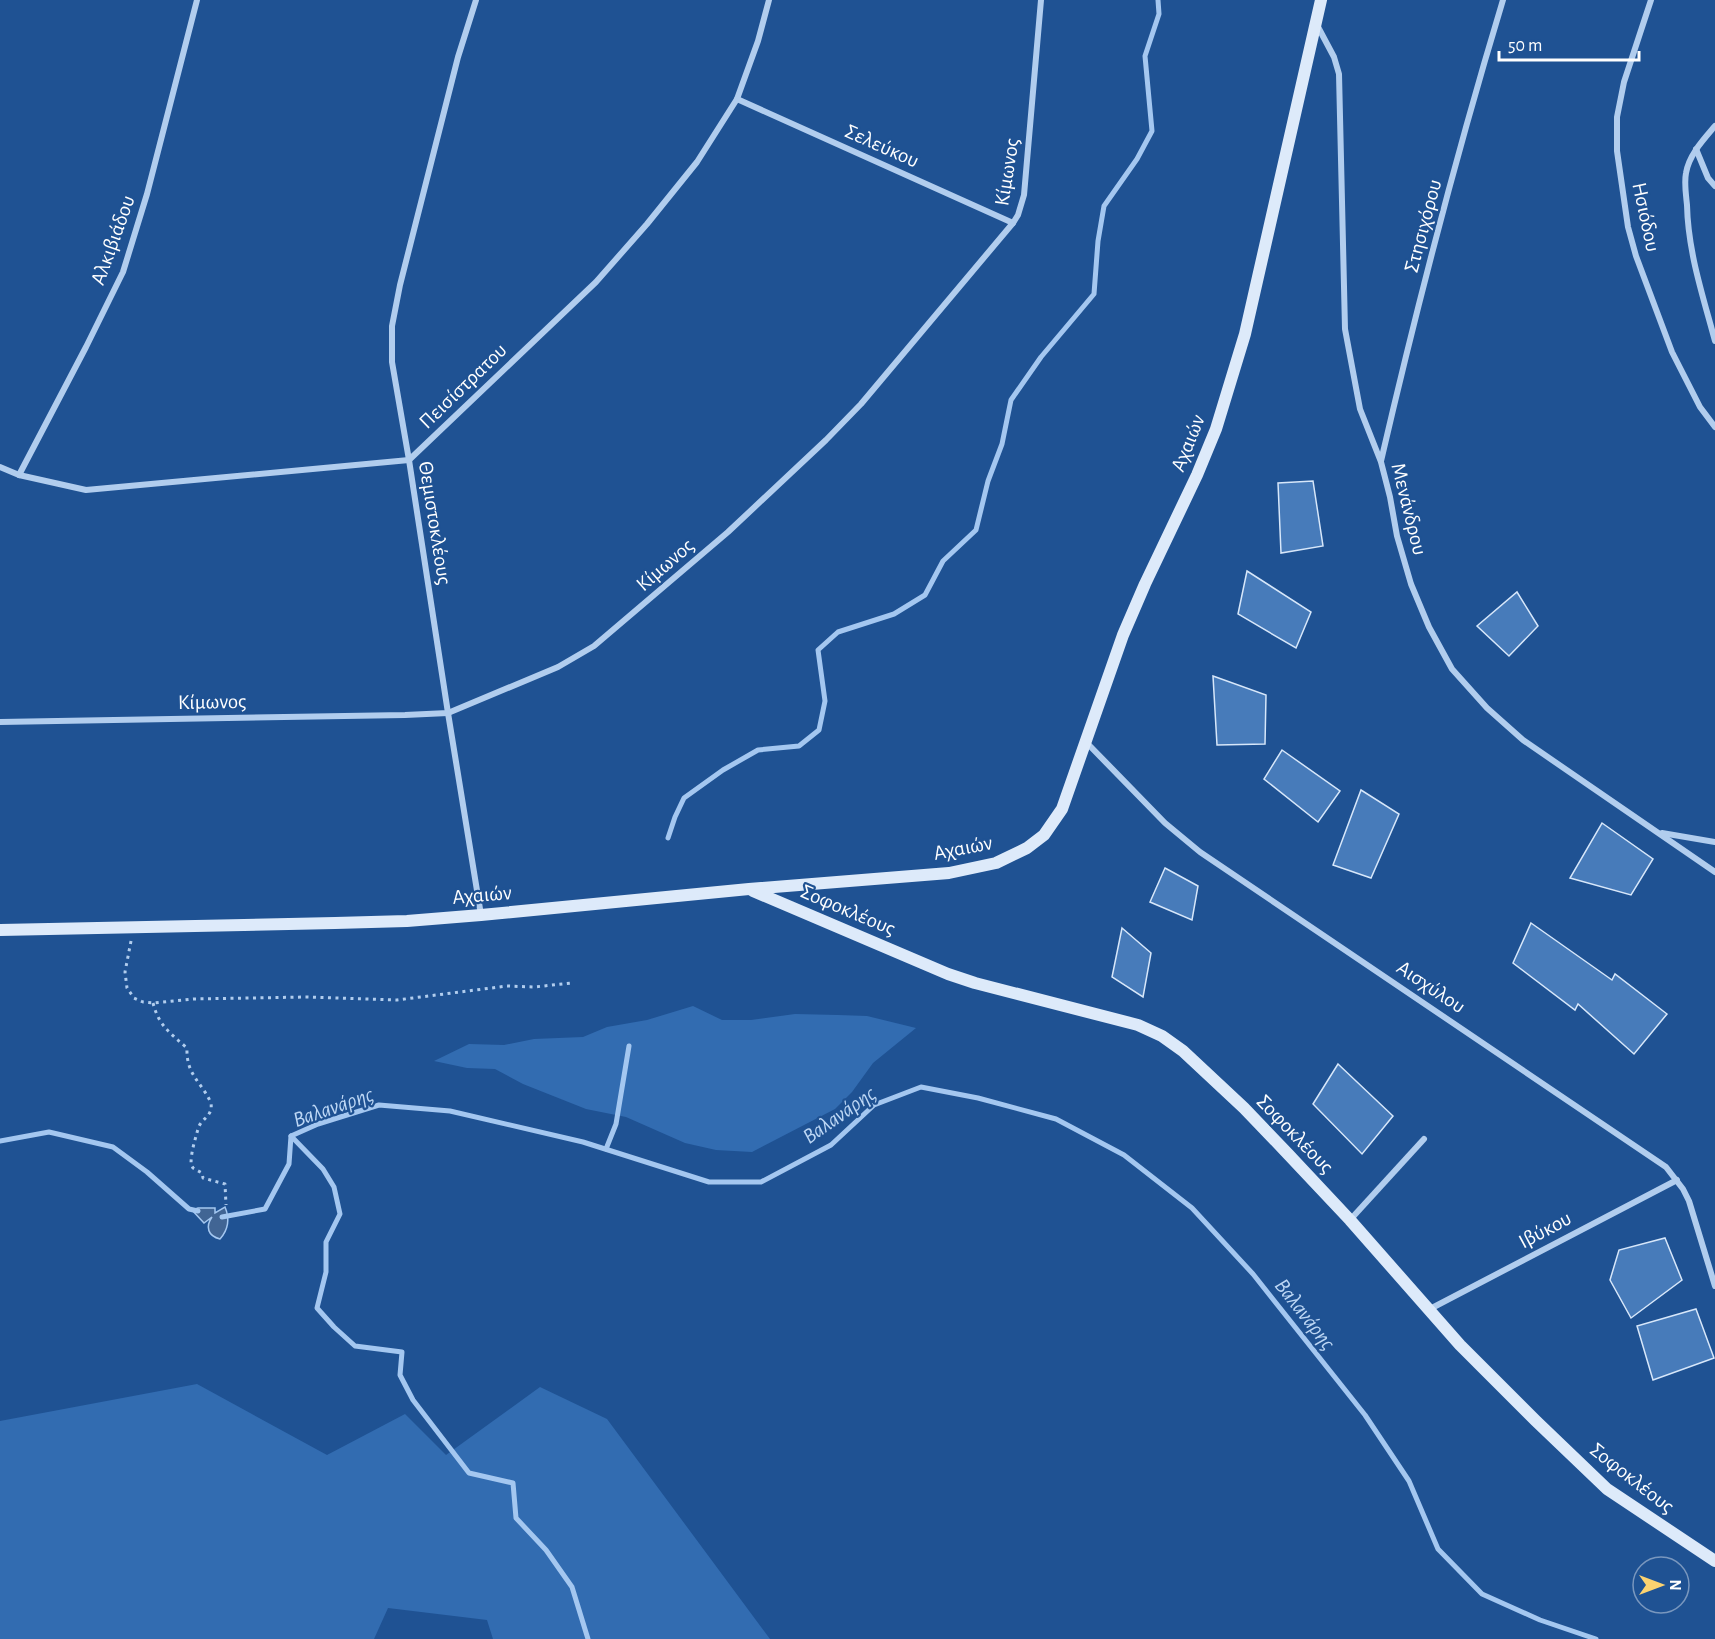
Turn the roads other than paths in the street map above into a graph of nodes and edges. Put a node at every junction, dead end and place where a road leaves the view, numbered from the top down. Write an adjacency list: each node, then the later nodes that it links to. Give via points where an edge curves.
1 (197, 0): 19 (street, Αλκιβιάδου, via 123,272)
2 (476, 0): 16 (street, Θεμιστοκλέους, via 455,68 392,326 392,362)
3 (769, 0): 9 (street, Πεισίστρατου)
4 (1041, 0): 13 (street, Κίμωνος, via 1024,195)
5 (1321, 0): 8 (main road, Αχαιών)
6 (1503, 0): 17 (street, Στησιχόρου)
7 (1651, 0): 15 (street, Ησιόδου, via 1624,82 1617,117 1617,151 1625,205 1636,256 1672,352 1700,407)
8 (1316, 22): 17 (street, Μενάνδρου, via 1338,74 1349,356 1360,409); 22 (main road, Αχαιών, via 1245,334 1227,396 1201,465 1144,584)
9 (737, 99): 13 (street, Σελεύκου); 16 (street, Πεισίστρατου, via 697,162 596,282)
10 (1715, 126): 11 (street)
11 (1696, 149): 12 (street); 14 (street, via 1686,172 1687,225)
12 (1715, 186)
13 (1013, 223): 20 (street, Κίμωνος, via 848,418 643,606 579,657)
14 (1715, 341)
15 (1715, 427)
16 (410, 460): 19 (street, via 86,490); 20 (street, Θεμιστοκλέους)
17 (1381, 462): 23 (street, Μενάνδρου, via 1411,585 1452,669 1523,740)
18 (0, 467): 19 (street)
19 (19, 475)
20 (447, 713): 21 (street, Κίμωνος); 27 (street, Θεμιστοκλέους)
21 (0, 722)
22 (1086, 742): 26 (main road, Αχαιών, via 1056,818 1036,842 1011,857 985,867 949,873); 30 (street, Αισχύλου, via 1165,823 1200,852 1645,1150)
23 (1658, 833): 24 (street); 25 (street, Μενάνδρου)
24 (1715, 842)
25 (1715, 872)
26 (749, 889): 27 (main road, Αχαιών); 31 (main road, Σοφοκλέους, via 948,974 1132,1023 1162,1036 1205,1070)
27 (481, 915): 28 (main road, Αχαιών, via 395,921)
28 (0, 930)
29 (1424, 1139): 31 (street)
30 (1677, 1180): 32 (street, Αισχύλου, via 1693,1212); 33 (street, Ιβύκου)
31 (1350, 1220): 33 (main road, Σοφοκλέους)
32 (1715, 1286)
33 (1428, 1310): 34 (main road, Σοφοκλέους, via 1607,1489)
34 (1715, 1561)

